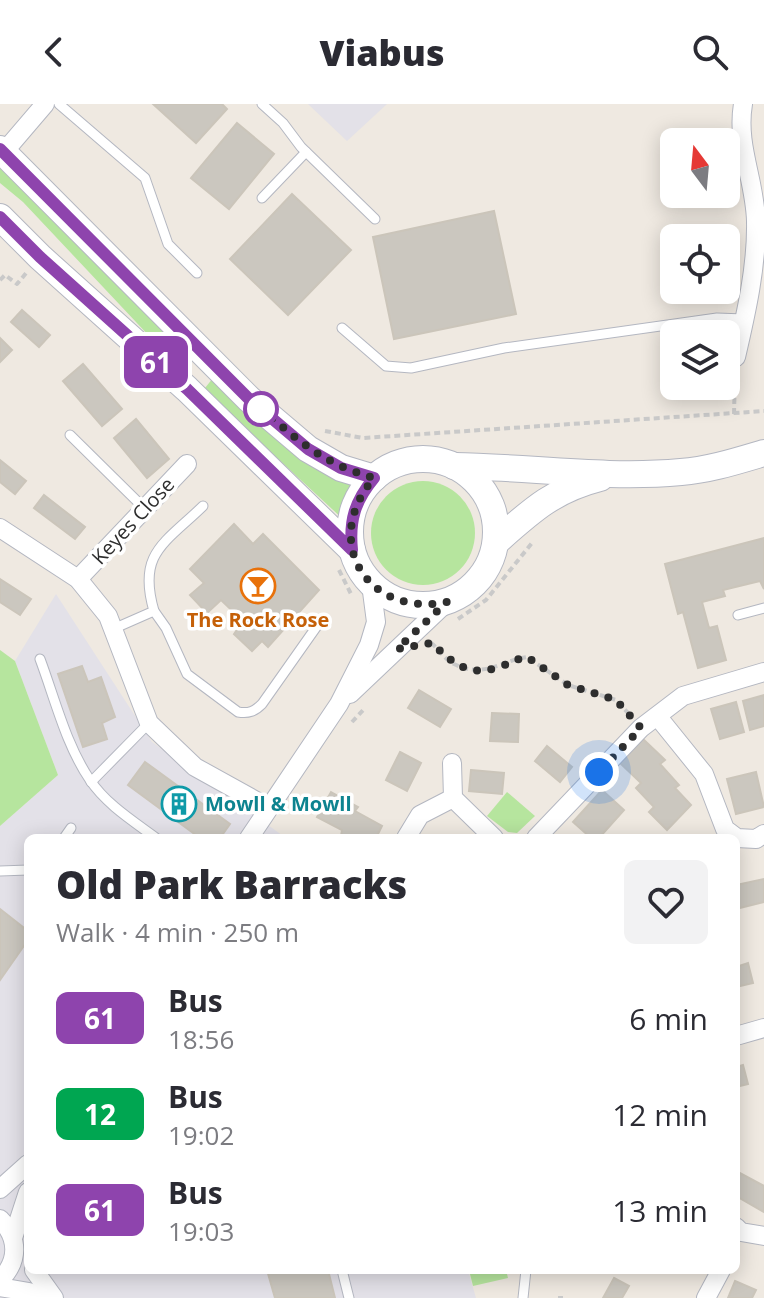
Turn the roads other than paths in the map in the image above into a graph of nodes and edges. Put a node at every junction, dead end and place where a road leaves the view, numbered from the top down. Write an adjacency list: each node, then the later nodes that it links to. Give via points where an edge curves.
1 (45, 104): 5 (street)
2 (59, 104): 10 (lane, via 145,178 168,244)
3 (262, 104): 6 (lane)
4 (743, 104): 11 (street, via 742,146 756,223)
5 (2, 150): 19 (street, via 249,399 308,449 341,468)
6 (306, 152): 7 (lane); 9 (lane)
7 (262, 198)
8 (0, 217): 24 (street, via 187,389)
9 (375, 219)
10 (197, 273)
11 (744, 319): 12 (lane, via 717,318 552,341 411,368 386,366); 13 (street)
12 (342, 328)
13 (740, 338)
14 (70, 435): 21 (lane)
15 (764, 453): 18 (street, via 682,472)
16 (187, 464): 21 (street, Keyes Close)
17 (454, 466): 18 (street); 19 (street, via 412,460); 23 (street, via 483,489 494,515)
18 (611, 475): 23 (street, via 545,500)
19 (374, 478): 24 (street, via 353,511)
20 (203, 506): 28 (lane, via 153,555 147,580)
21 (145, 509): 25 (street, Keyes Close)
22 (0, 528): 25 (street)
23 (496, 542): 29 (street, via 491,562)
24 (344, 558): 26 (street, via 359,568)
25 (78, 579): 32 (street)
26 (362, 591): 29 (street); 35 (street, via 376,622)
27 (764, 608): 30 (lane)
28 (154, 611): 31 (lane, via 187,674 245,713 262,704); 32 (lane)
29 (452, 611): 35 (street, via 397,649)
30 (738, 615)
31 (317, 626)
32 (113, 629): 37 (street)
33 (40, 659): 39 (lane)
34 (764, 672): 36 (street, via 683,696)
35 (339, 704): 41 (street)
36 (658, 717): 48 (street, via 641,728); 49 (street, via 704,774)
37 (149, 723): 39 (lane); 41 (street, via 195,767)
38 (452, 763): 40 (street)
39 (91, 782): 44 (lane)
40 (453, 798): 46 (street, via 420,815); 47 (street)
41 (269, 808): 45 (street)
42 (71, 828): 43 (lane)
43 (67, 834)
44 (150, 834)
45 (252, 834)
46 (408, 834)
47 (490, 834)
48 (540, 834)
49 (732, 834)
50 (764, 834): 51 (street)
51 (740, 838)
52 (24, 870): 53 (lane)
53 (0, 871)
54 (764, 1028): 55 (street)
55 (740, 1035)
56 (24, 1168): 57 (street)
57 (0, 1189)
58 (24, 1217): 62 (street)
59 (0, 1219): 62 (street)
60 (740, 1233): 61 (street)
61 (764, 1236)
62 (19, 1249): 67 (street)
63 (37, 1274): 70 (street)
64 (343, 1274): 71 (lane)
65 (526, 1274): 72 (lane)
66 (719, 1274): 73 (street)
67 (0, 1280)
68 (0, 1287): 69 (street)
69 (44, 1298)
70 (54, 1298)
71 (349, 1298)
72 (523, 1298)
73 (706, 1298)

